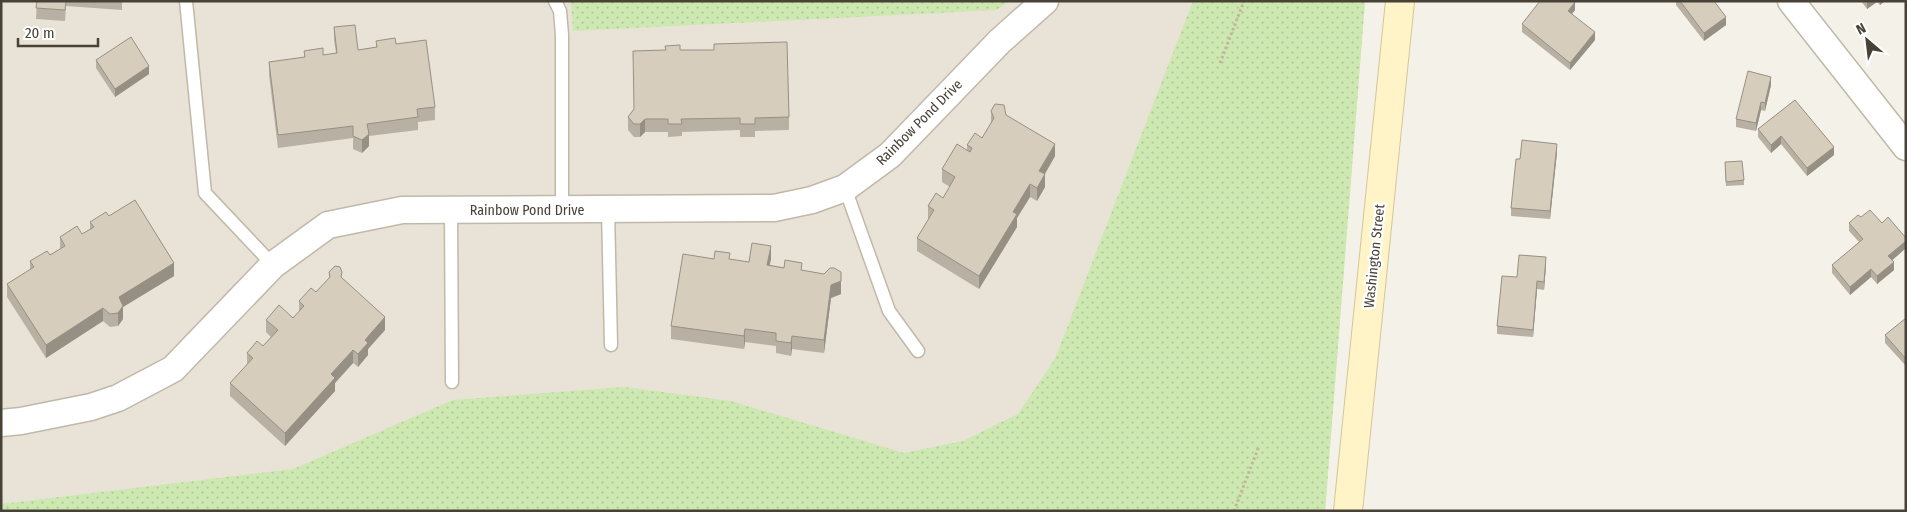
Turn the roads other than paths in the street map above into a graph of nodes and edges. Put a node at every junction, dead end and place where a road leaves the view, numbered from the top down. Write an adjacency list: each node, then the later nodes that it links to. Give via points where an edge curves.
1 (186, 1): 11 (lane, via 205,193)
2 (555, 1): 8 (lane, via 560,11 562,35)
3 (1045, 1): 7 (street, Rainbow Pond Drive, via 1000,41 890,155)
4 (1400, 1): 16 (main road, Washington Street)
5 (1791, 1): 6 (street)
6 (1906, 147)
7 (845, 188): 9 (street, Rainbow Pond Drive, via 812,200 774,208); 13 (lane, via 889,311)
8 (562, 209): 9 (street, Rainbow Pond Drive); 10 (street, Rainbow Pond Drive)
9 (608, 209): 12 (lane)
10 (451, 210): 11 (street, Rainbow Pond Drive, via 402,210 328,226); 14 (lane)
11 (273, 265): 15 (street, Rainbow Pond Drive, via 173,369 100,404)
12 (611, 345)
13 (918, 351)
14 (452, 382)
15 (1, 423)
16 (1348, 511)

